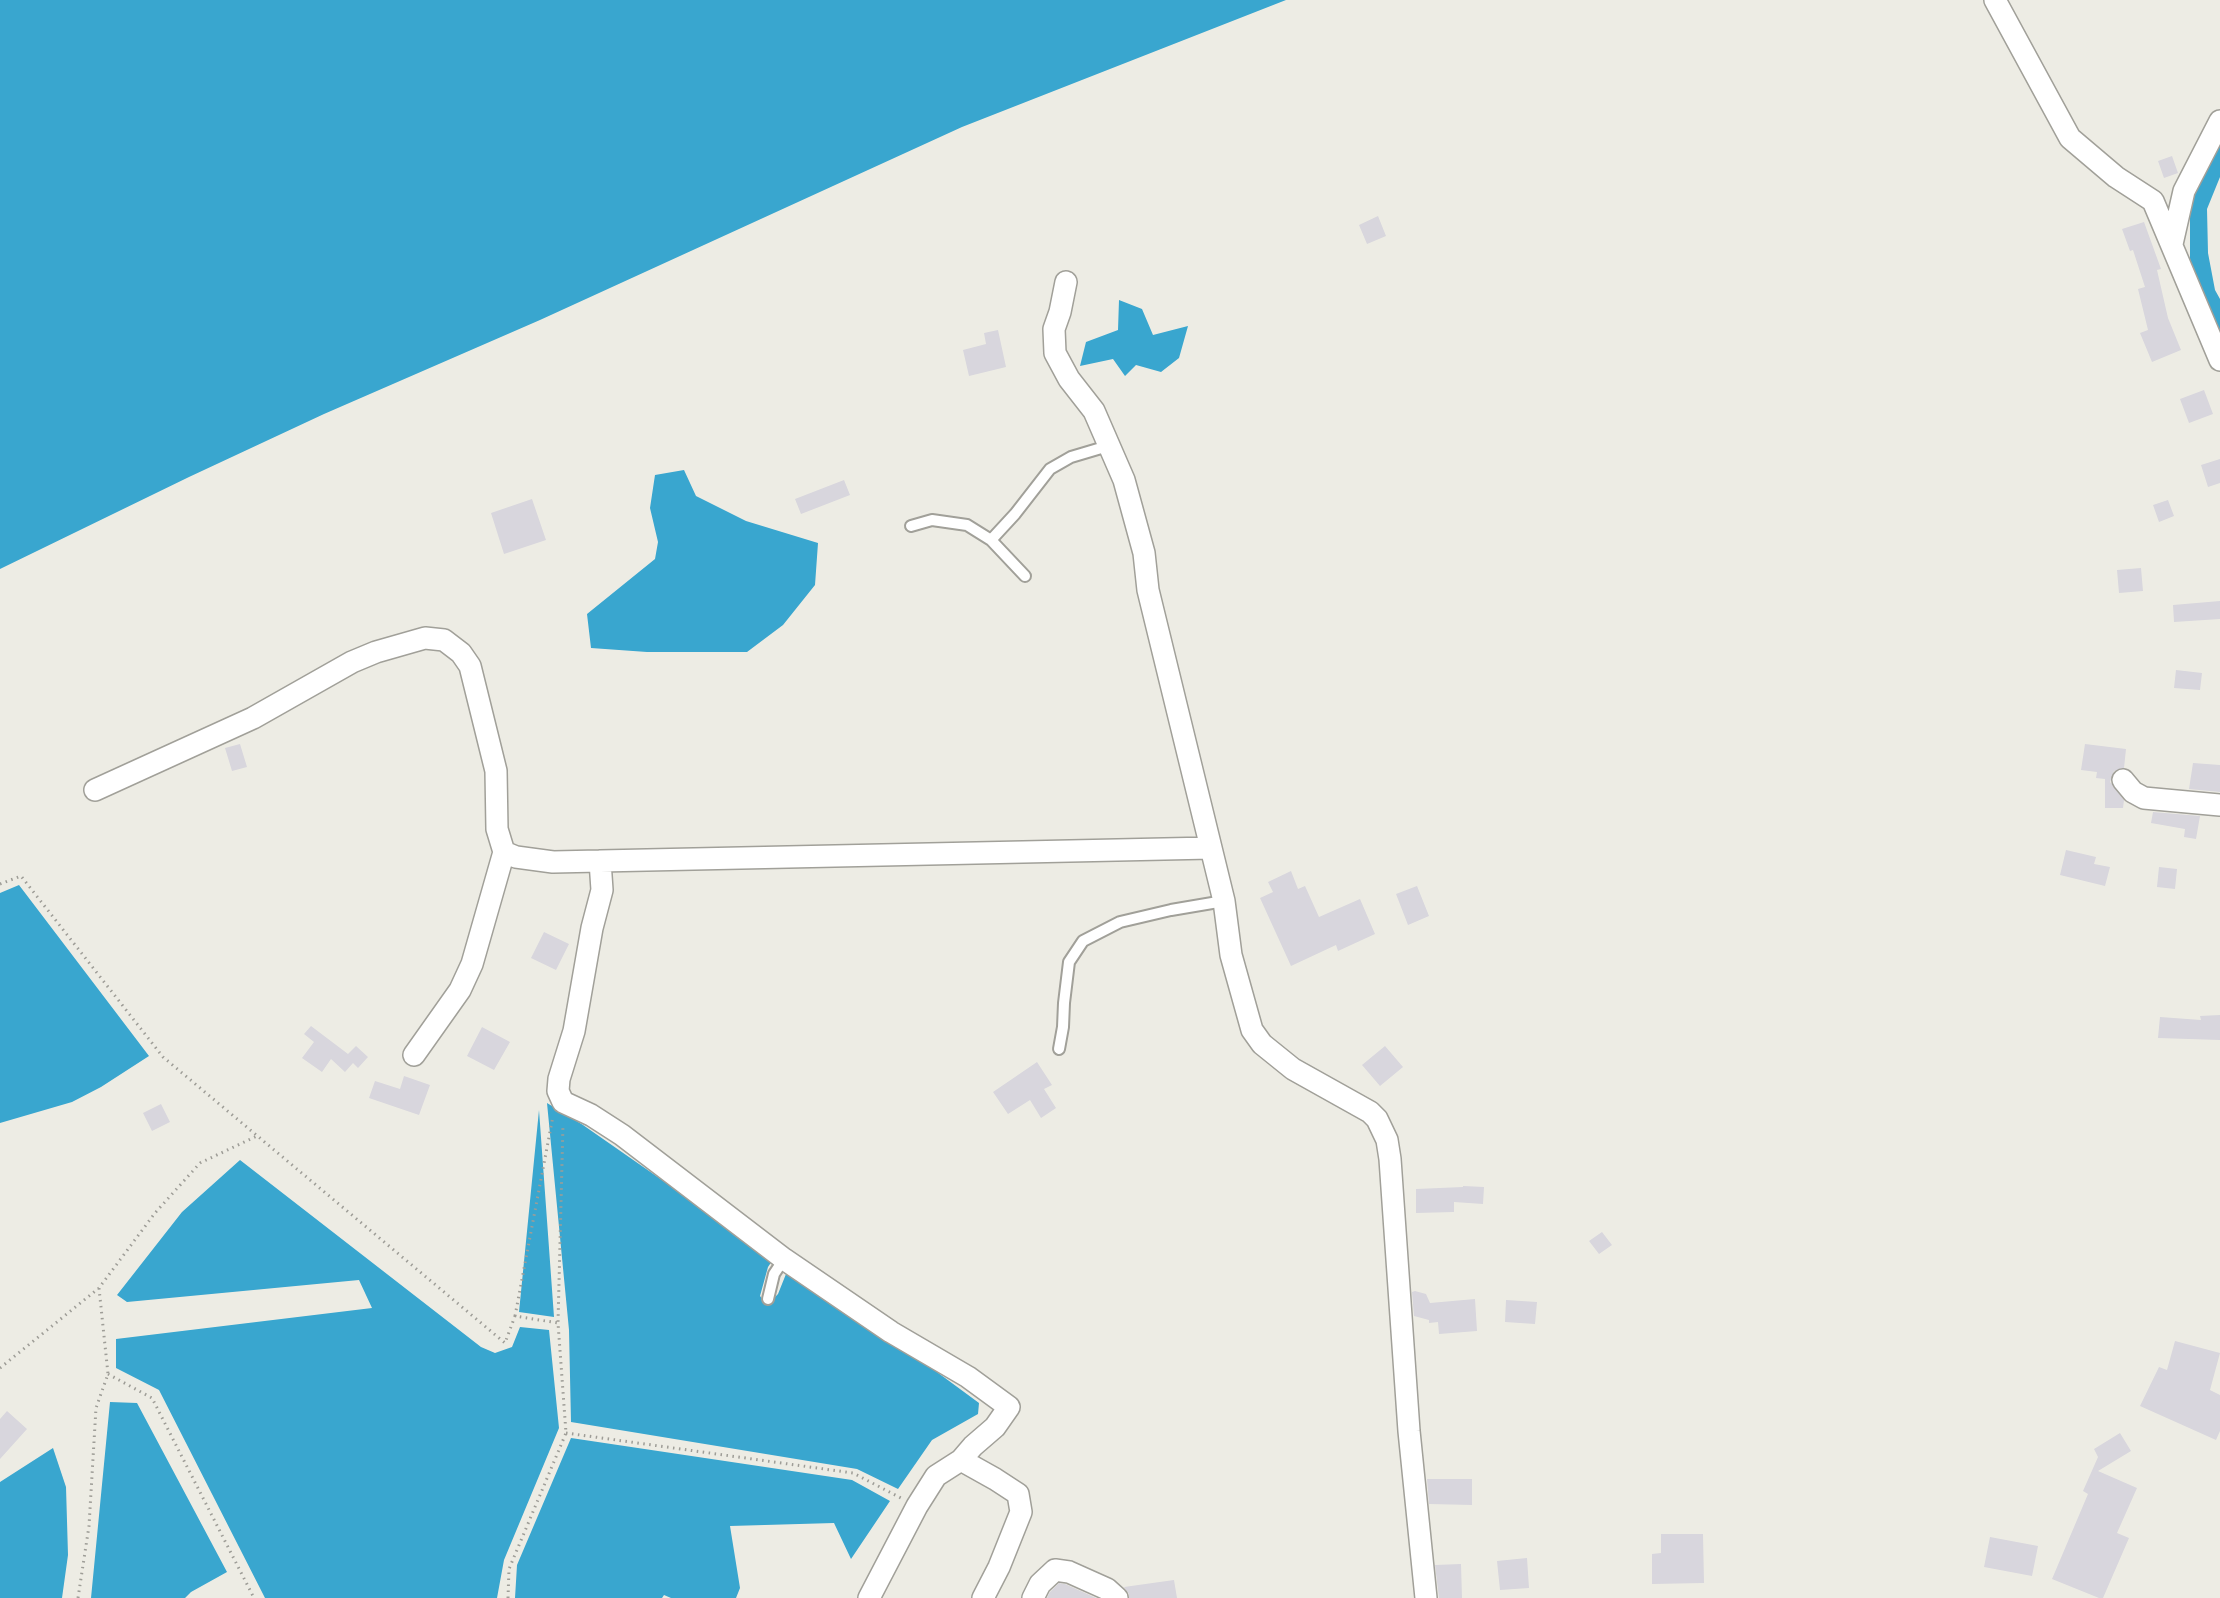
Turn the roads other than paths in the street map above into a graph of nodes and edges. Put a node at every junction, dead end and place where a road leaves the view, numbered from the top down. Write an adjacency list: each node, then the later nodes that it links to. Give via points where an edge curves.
1 (1995, 0): 3 (street, via 2070,138 2116,177 2153,201)
2 (2220, 121): 3 (street, via 2184,191)
3 (2172, 244): 5 (street)
4 (1066, 282): 6 (street, via 1054,329 1055,353 1094,411)
5 (2220, 360)
6 (1108, 446): 8 (lane, via 1071,457 1050,469); 13 (street, via 1124,480 1144,553 1148,590)
7 (910, 526): 8 (lane, via 947,521 967,525)
8 (991, 540): 9 (lane)
9 (1025, 576)
10 (2123, 780): 12 (street, via 2144,798)
11 (95, 790): 14 (street, via 253,717 352,662 414,640 444,640 470,666 496,771 497,829)
12 (2220, 805)
13 (1210, 848): 15 (street); 16 (street)
14 (504, 852): 15 (street, via 553,862); 18 (street, via 472,964 460,990)
15 (600, 861): 19 (street, via 602,890 574,1031 559,1079 561,1096 622,1135)
16 (1224, 901): 17 (lane, via 1120,922 1083,941 1069,962); 26 (street, via 1232,955 1252,1030 1262,1044 1293,1069 1336,1095 1364,1106 1377,1119 1387,1140)
17 (1059, 1049)
18 (414, 1055)
19 (784, 1259): 20 (lane, via 774,1274); 21 (street, via 1009,1407 995,1427)
20 (768, 1299)
21 (961, 1460): 22 (street, via 936,1476); 23 (street, via 1018,1494 1021,1512)
22 (869, 1598)
23 (983, 1598)
24 (1033, 1598): 25 (street, via 1040,1584 1055,1570 1107,1589)
25 (1117, 1598)
26 (1426, 1598)

